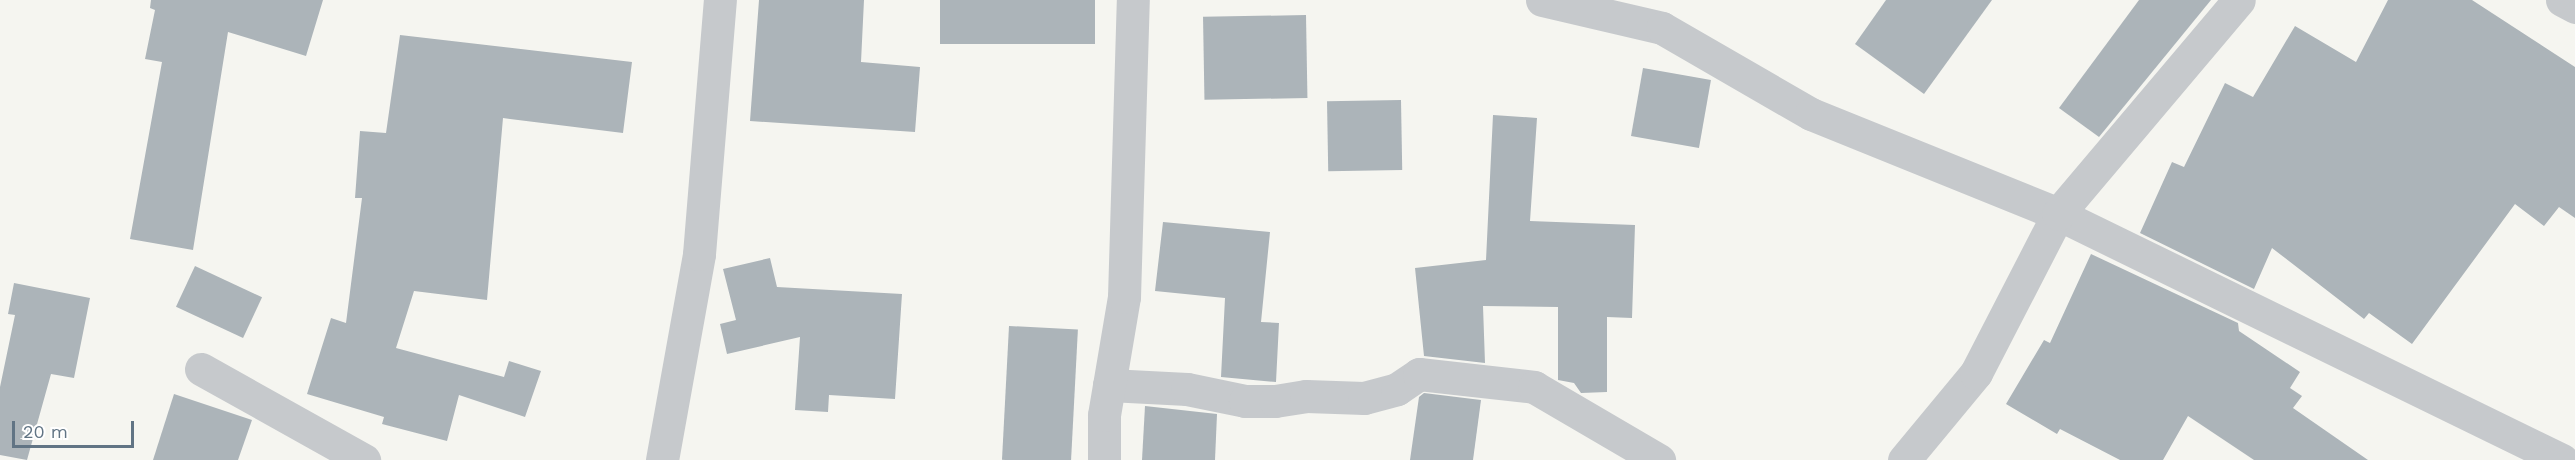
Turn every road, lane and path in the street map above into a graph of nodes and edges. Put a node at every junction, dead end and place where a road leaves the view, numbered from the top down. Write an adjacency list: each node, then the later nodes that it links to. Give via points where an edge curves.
1 (720, 0): 11 (street, via 699,254)
2 (1133, 0): 9 (street, via 1124,297)
3 (1542, 0): 7 (street, via 1662,28 1811,114)
4 (2239, 0): 7 (street)
5 (2562, 0): 6 (street)
6 (2575, 7)
7 (2058, 214): 14 (street, via 1976,373); 15 (street)
8 (201, 369): 10 (street)
9 (1109, 385): 12 (street); 13 (street, via 1186,389 1265,401 1306,396 1364,398 1397,389 1419,374 1534,387)
10 (363, 460)
11 (662, 460)
12 (1104, 460)
13 (1659, 460)
14 (1904, 460)
15 (2562, 460)

